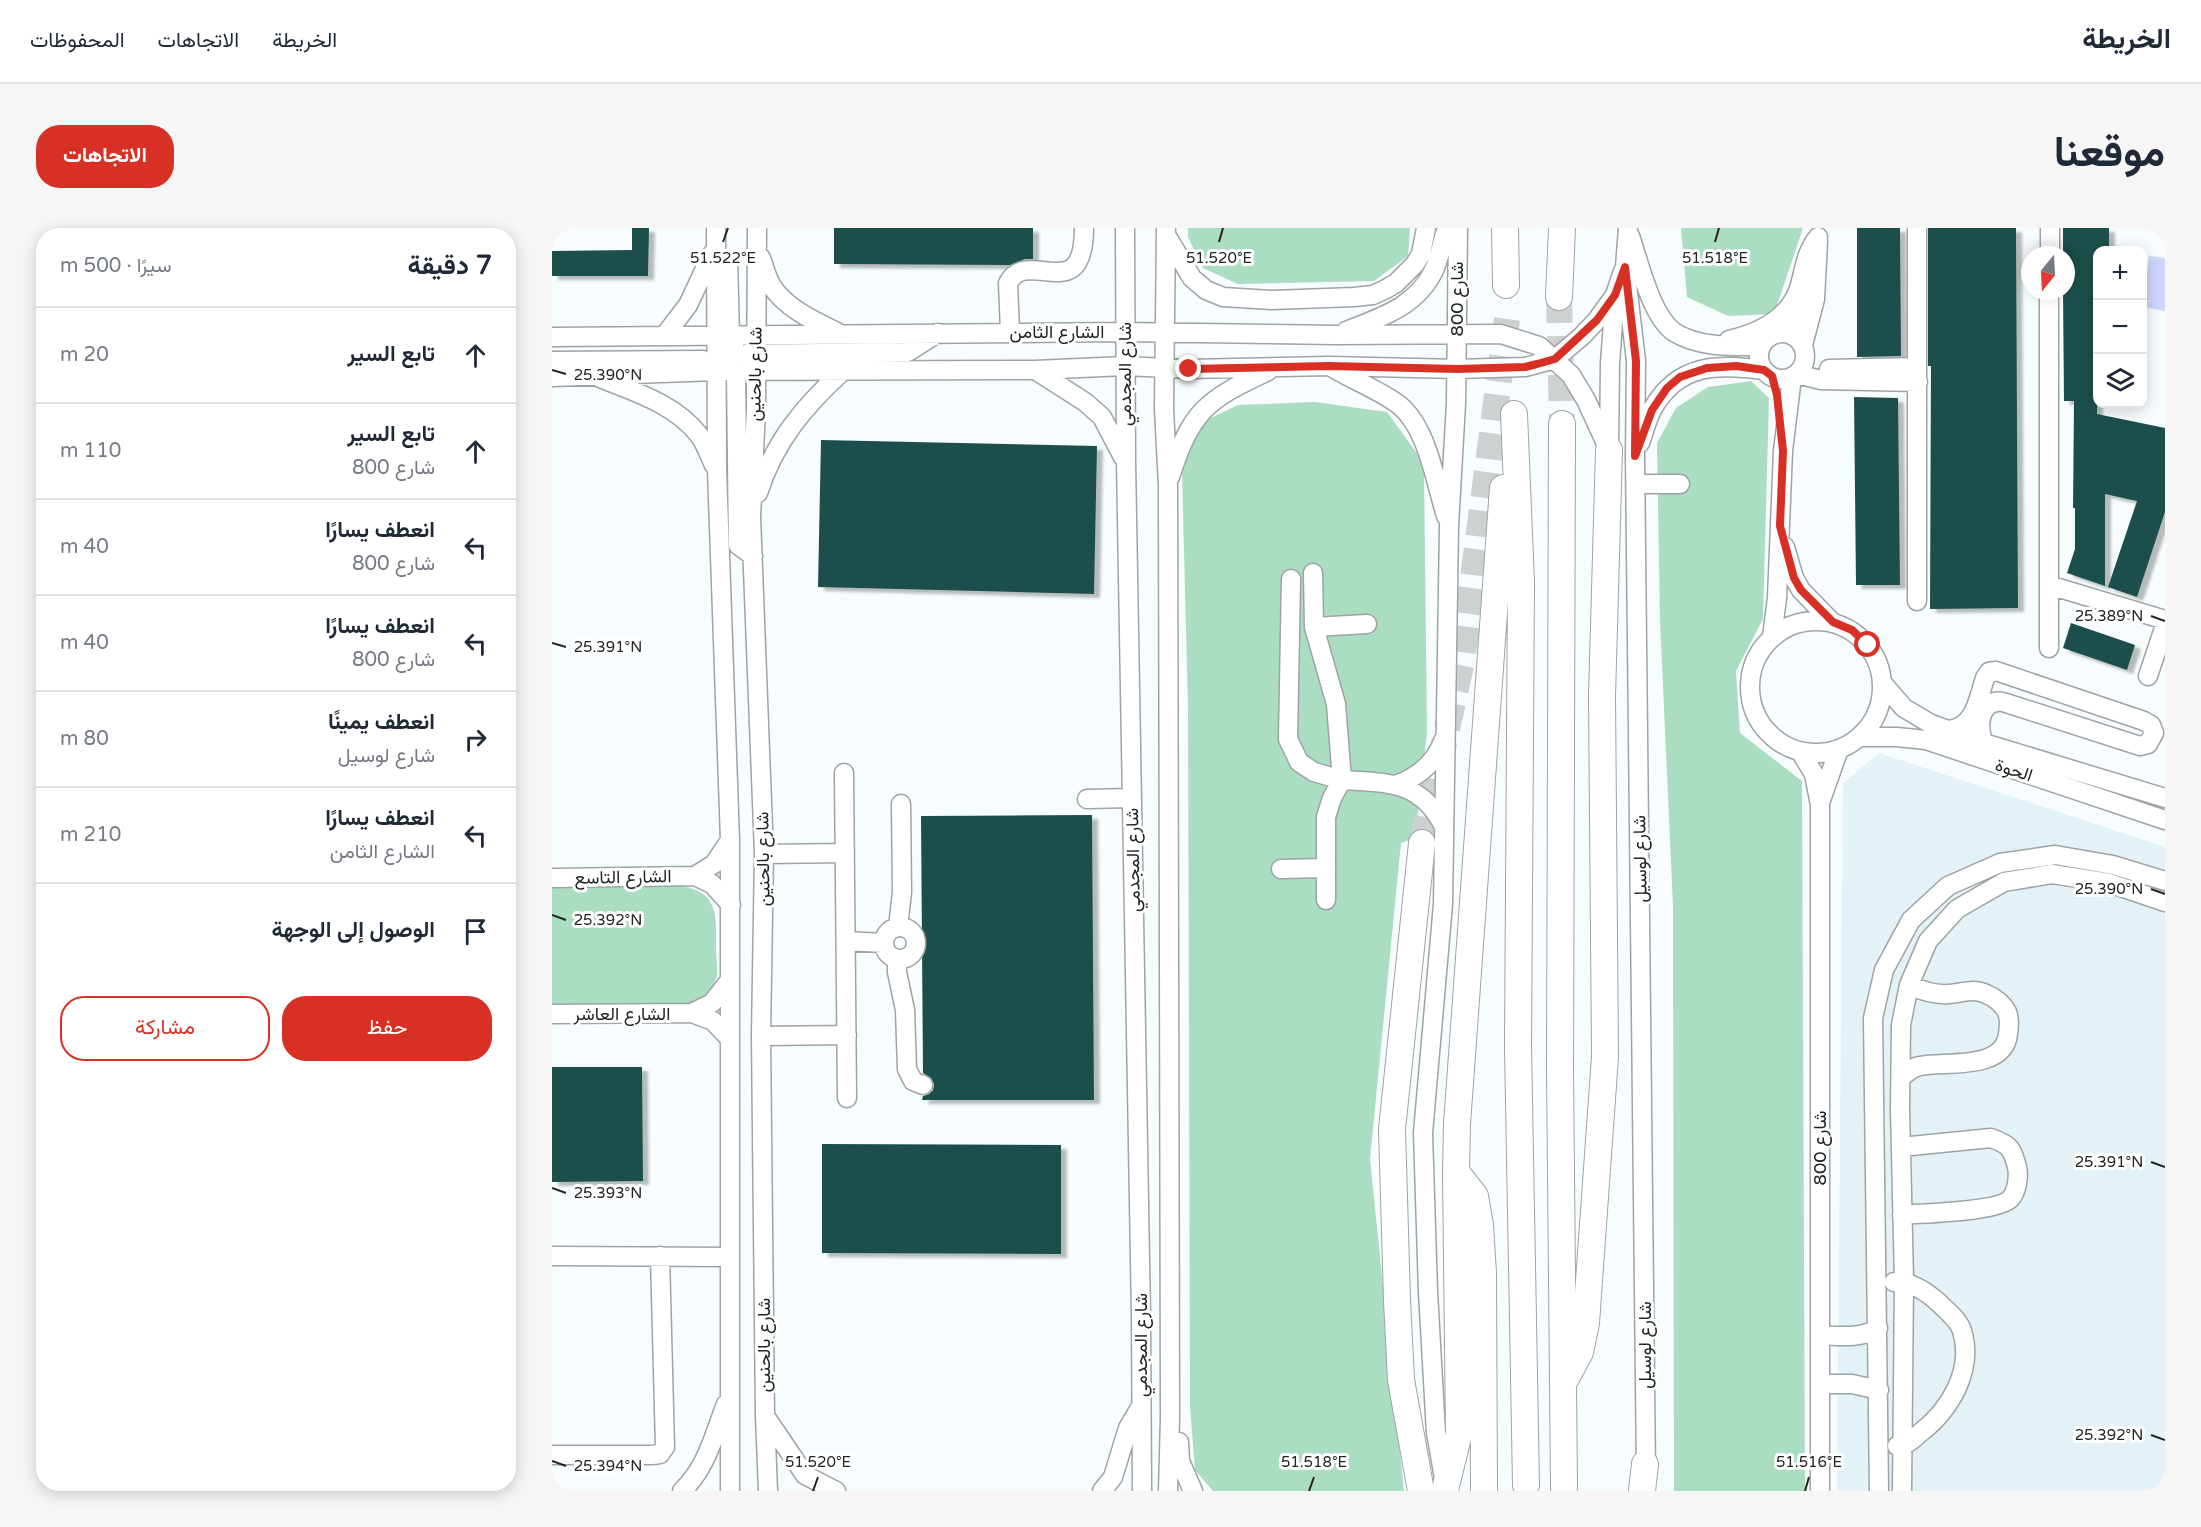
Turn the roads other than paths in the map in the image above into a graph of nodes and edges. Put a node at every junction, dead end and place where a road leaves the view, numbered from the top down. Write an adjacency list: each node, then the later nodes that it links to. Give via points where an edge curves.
1 (727, 228): 36 (street)
2 (757, 228): 17 (street, شارع بالحنين)
3 (1084, 228): 26 (street, via 1082,255 1075,266 1063,271 1018,271 1012,276 1008,282)
4 (1125, 228): 24 (street, شارع المجدمي)
5 (1426, 228): 13 (street, via 1415,264 1380,292 1354,297 1272,300 1223,297 1206,290 1192,278)
6 (1447, 228): 32 (street, via 1436,266 1420,292 1387,315)
7 (1458, 228): 30 (street, شارع 800)
8 (1505, 228): 20 (highway)
9 (1562, 228): 22 (highway)
10 (1917, 228): 49 (street)
11 (2049, 228): 16 (street)
12 (1628, 230): 18 (street, شارع لوسيل); 34 (street, via 1660,317 1678,334)
13 (1166, 231): 27 (street, شارع المجدمي)
14 (1818, 233): 19 (street); 34 (street, via 1807,256 1800,288 1782,315 1751,334)
15 (716, 236): 31 (street, via 688,305); 36 (street, شارع بالحنين)
16 (2049, 246)
17 (758, 250): 29 (street, via 772,286 791,306); 36 (street, شارع بالحنين)
18 (1625, 267): 21 (street, الشارع الثامن); 55 (street, شارع لوسيل, via 1636,361)
19 (1817, 283): 28 (street); 39 (street)
20 (1506, 285)
21 (1615, 295): 37 (street, الشارع الثامن, via 1597,320); 53 (street)
22 (1559, 297)
23 (2049, 300): 67 (street)
24 (1125, 332): 26 (street, الشارع الثامن); 27 (street, الشارع الثامن); 40 (street, شارع المجدمي)
25 (938, 333): 26 (street, الشارع الثامن); 29 (street, الشارع الثامن); 36 (street, via 908,352)
26 (1011, 333)
27 (1165, 333): 32 (street, الشارع الثامن); 43 (street, شارع المجدمي)
28 (1786, 333): 35 (street, via 1769,337); 39 (street, via 1796,337)
29 (842, 334): 36 (street, الشارع الثامن)
30 (1457, 334): 32 (street, الشارع الثامن); 37 (street, الشارع الثامن, via 1502,334 1539,346); 44 (street, شارع 800)
31 (665, 335): 33 (street, الشارع الثامن); 36 (street, الشارع الثامن)
32 (1336, 335)
33 (552, 337)
34 (1709, 344): 35 (street)
35 (1761, 346): 48 (street, via 1759,359)
36 (733, 352): 38 (street); 47 (street, الشارع الثامن); 50 (street, الشارع الثامن); 57 (street, شارع بالحنين); 64 (street, via 738,545)
37 (1555, 359): 44 (street, الشارع الثامن, via 1525,367); 53 (street, الشارع الثامن, via 1578,386)
38 (552, 361)
39 (1799, 365): 48 (street, via 1785,379); 49 (street, via 1821,380); 54 (street)
40 (1125, 366): 43 (street, الشارع الثامن); 46 (street, الشارع الثامن); 56 (street, شارع المجدمي)
41 (1329, 366): 42 (street, الشارع الثامن); 44 (street, الشارع الثامن); 62 (street, via 1396,403 1411,417 1423,440)
42 (1275, 367): 43 (street, الشارع الثامن); 60 (street, via 1236,386 1202,410 1185,435)
43 (1164, 369): 60 (street, شارع المجدمي)
44 (1457, 369): 62 (street)
45 (844, 370): 46 (street, الشارع الثامن); 47 (street, الشارع الثامن); 61 (street, via 816,396 783,438 765,470)
46 (1035, 370): 56 (street, via 1102,417)
47 (755, 371): 61 (street, شارع بالحنين)
48 (1768, 374): 54 (street, via 1777,395); 55 (street, via 1736,366 1707,368 1680,377 1652,410)
49 (1918, 374): 68 (street)
50 (592, 375): 51 (street, الشارع الثامن); 57 (street, via 664,405 684,418 700,437)
51 (552, 377)
52 (1562, 424): 132 (highway, via 1560,1080)
53 (1609, 450): 132 (highway, via 1602,696 1605,1057 1586,1323 1580,1352)
54 (1783, 451): 63 (street)
55 (1635, 456): 58 (street, شارع لوسيل)
56 (1126, 461): 87 (street, شارع المجدمي)
57 (717, 470): 94 (street, شارع بالحنين)
58 (1636, 484): 59 (street); 142 (street, شارع لوسيل)
59 (1680, 484)
60 (1168, 486): 138 (street, شارع المجدمي)
61 (751, 517): 64 (street, شارع بالحنين)
62 (1449, 526): 79 (street)
63 (1780, 526): 70 (street, via 1794,578); 74 (street)
64 (753, 555): 97 (street, شارع بالحنين)
65 (1313, 573): 73 (street)
66 (1291, 579): 85 (street, via 1288,739 1299,762 1314,772)
67 (2049, 585): 69 (street); 75 (street)
68 (1917, 601)
69 (2165, 620)
70 (1833, 622): 74 (street, via 1811,620 1790,625); 77 (street, via 1852,630 1868,645 1879,664)
71 (1367, 624): 73 (street)
72 (2165, 625): 76 (street)
73 (1314, 627): 85 (street, via 1336,704)
74 (1772, 637): 83 (street, via 1752,667 1751,702 1769,733)
75 (2049, 648)
76 (2148, 676)
77 (1884, 685): 78 (street, الحوة, via 1913,714); 80 (street, via 1873,723)
78 (1948, 730): 81 (street, الحوة); 81 (street, via 1960,728 1969,720 1985,678 1996,671 2144,721 2154,733 2151,741 2140,746 1994,701 1986,706 1980,721)
79 (1446, 733): 86 (street, via 1432,761 1417,775); 93 (street)
80 (1860, 738): 82 (street); 92 (street, الحوة, via 1926,740)
81 (1984, 743): 88 (street, الحوة)
82 (1839, 749): 83 (street, via 1820,753); 91 (street, شارع 800)
83 (1800, 751): 91 (street, شارع 800, via 1814,774)
84 (844, 773): 96 (street)
85 (1342, 780): 86 (street); 98 (street, via 1326,817)
86 (1398, 784): 93 (street, via 1426,800)
87 (1132, 798): 89 (street); 136 (street, شارع المجدمي)
88 (2165, 798)
89 (1087, 799)
90 (901, 804): 106 (street, via 902,892)
91 (1820, 805): 131 (street, شارع 800)
92 (2165, 820)
93 (1444, 827): 145 (street, via 1443,904 1423,1133 1437,1433)
94 (730, 840): 100 (street, الشارع التاسع, via 714,864); 105 (street, شارع بالحنين)
95 (1422, 843): 154 (highway, via 1392,1129 1401,1380)
96 (845, 853): 97 (street); 107 (street)
97 (764, 854): 115 (street, شارع بالحنين)
98 (1326, 868): 99 (street); 103 (street)
99 (1281, 869)
100 (695, 876): 101 (street, الشارع التاسع); 105 (street, الشارع التاسع, via 712,884)
101 (552, 878)
102 (2165, 881): 120 (street, via 2113,865 2055,855 2000,862 1948,886 1911,920 1884,970 1873,1018)
103 (1326, 900)
104 (2165, 902): 111 (street, via 2109,883 2052,874 2004,882 1957,909 1928,941)
105 (731, 905): 110 (street, شارع بالحنين)
106 (898, 927): 108 (street, via 888,932); 109 (street, via 908,929 916,941 911,955)
107 (846, 941): 108 (street); 114 (street)
108 (884, 943): 109 (street, via 887,953)
109 (897, 958): 118 (street, via 905,1010 907,1069 913,1081)
110 (730, 980): 112 (street, الشارع العاشر, via 712,1003); 116 (street, شارع بالحنين)
111 (1909, 986): 117 (street, via 1901,1025); 117 (street, via 1934,994 1985,993 2005,1008 2010,1018 2003,1050 1991,1058 1917,1066)
112 (692, 1013): 113 (street, الشارع العاشر); 116 (street, الشارع العاشر, via 713,1021)
113 (552, 1014)
114 (847, 1035): 115 (street); 119 (street)
115 (762, 1036): 137 (street, شارع بالحنين)
116 (730, 1039): 127 (street, شارع بالحنين)
117 (1901, 1078): 121 (street)
118 (923, 1085)
119 (847, 1098)
120 (1874, 1108): 121 (street); 129 (street)
121 (1900, 1108): 122 (street)
122 (1900, 1147): 124 (street); 124 (street, via 1991,1138 2012,1149 2018,1170 2011,1199 1995,1207)
123 (1456, 1172): 143 (highway, via 1460,1068 1502,490 1515,422 1521,582 1518,1046); 145 (highway, via 1459,1433); 155 (highway, via 1475,1196 1479,1225 1483,1273)
124 (1902, 1215): 128 (street)
125 (552, 1256): 126 (street)
126 (660, 1256): 127 (street); 141 (street, via 665,1447 660,1454 652,1455)
127 (730, 1257): 135 (street, شارع بالحنين)
128 (1904, 1281): 129 (street); 139 (street); 139 (street, via 1932,1296 1954,1317 1962,1329 1965,1356 1960,1382 1943,1412)
129 (1877, 1282): 130 (street)
130 (1878, 1328): 131 (street, via 1854,1336); 134 (street)
131 (1821, 1335): 133 (street, شارع 800)
132 (1564, 1384): 144 (highway)
133 (1821, 1384): 134 (street, via 1852,1384); 157 (street, شارع 800)
134 (1879, 1390): 140 (street)
135 (730, 1394): 146 (street, via 708,1456); 147 (street, شارع بالحنين)
136 (1141, 1406): 150 (street, via 1128,1428 1113,1477); 151 (street, شارع المجدمي)
137 (765, 1416): 148 (street, شارع بالحنين); 149 (street, via 805,1475)
138 (1170, 1418): 152 (street, شارع المجدمي); 153 (street, via 1179,1440 1180,1461)
139 (1904, 1446): 140 (street); 159 (street)
140 (1880, 1447): 158 (street)
141 (552, 1455)
142 (1645, 1464): 156 (highway)
143 (1526, 1485)
144 (1564, 1487)
145 (1446, 1488)
146 (682, 1491)
147 (730, 1491)
148 (768, 1491)
149 (836, 1491)
150 (1102, 1491)
151 (1142, 1491)
152 (1168, 1491)
153 (1193, 1491)
154 (1421, 1491)
155 (1484, 1491)
156 (1644, 1491)
157 (1820, 1491)
158 (1879, 1491)
159 (1902, 1491)

